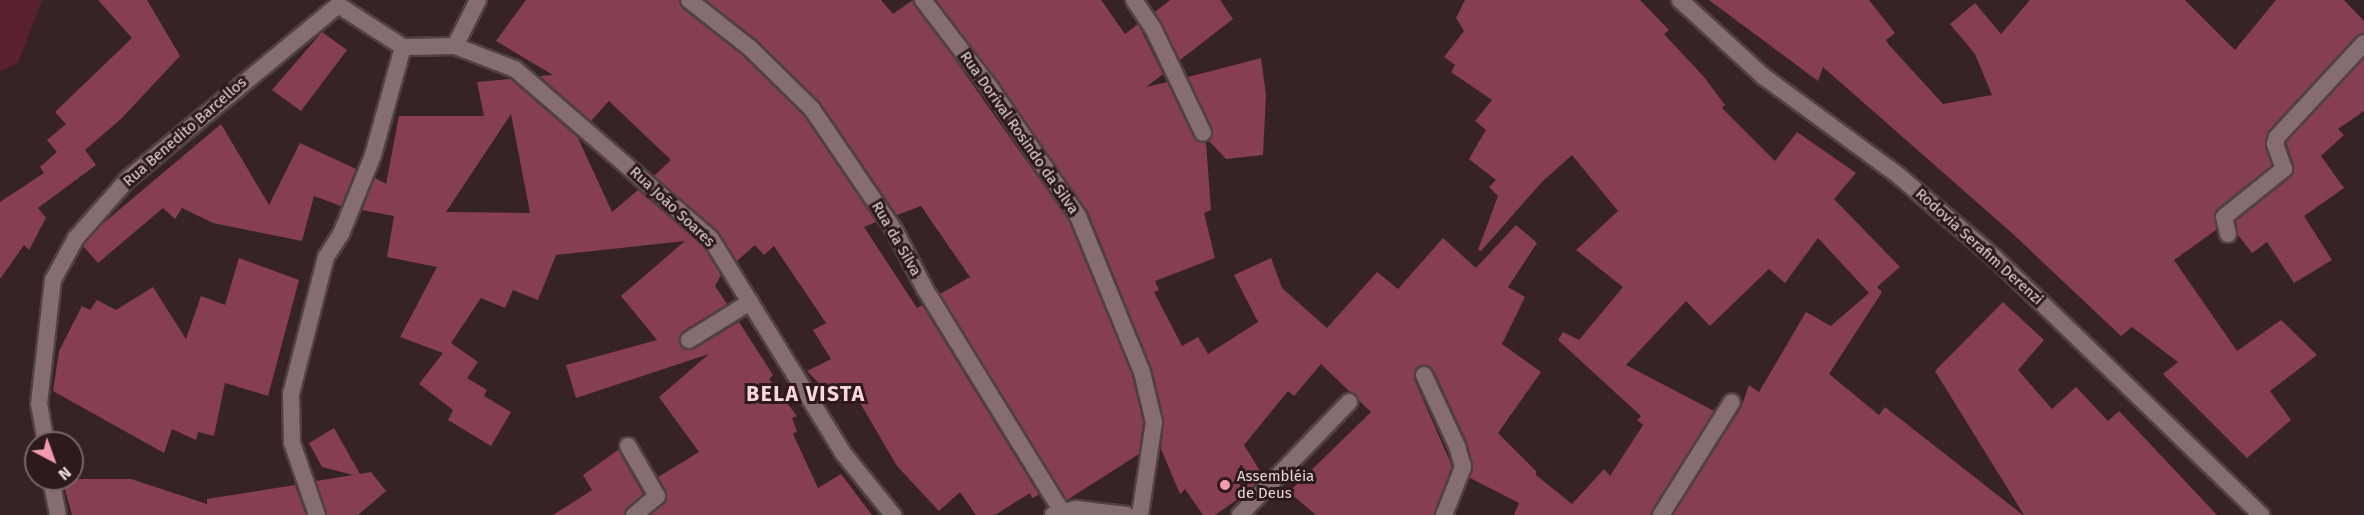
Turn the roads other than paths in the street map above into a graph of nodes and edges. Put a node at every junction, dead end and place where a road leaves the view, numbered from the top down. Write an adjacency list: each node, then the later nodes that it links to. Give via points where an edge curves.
1 (493, 0): 7 (street)
2 (689, 0): 21 (street, Rua da Silva, via 750,48 812,109 894,231)
3 (922, 0): 27 (street, Rua Dorival Rosindo da Silva, via 991,89 1078,216 1106,282 1142,372 1154,422)
4 (1134, 0): 11 (street, via 1153,28)
5 (1680, 0): 31 (street, Rodovia Serafim Derenzi, via 1763,76 1899,176 1995,258)
6 (339, 3): 10 (street, Rua Benedito Barcellos); 18 (street, Rua Benedito Barcellos, via 128,179 76,238 53,280 39,404)
7 (474, 6): 9 (street)
8 (2364, 43): 12 (street, via 2277,137 2275,144 2284,169 2224,217)
9 (455, 46): 10 (street); 13 (street, Rua João Soares, via 515,69 561,106 711,239)
10 (403, 47): 23 (street, via 373,156 341,234 326,257 291,394 292,443)
11 (1203, 133)
12 (2228, 234)
13 (750, 302): 14 (street); 25 (street, Rua João Soares, via 843,453)
14 (689, 340)
15 (1424, 375): 29 (street, via 1463,467)
16 (1349, 402): 28 (street)
17 (1732, 402): 30 (street)
18 (44, 431)
19 (628, 446): 24 (street, via 657,496)
20 (53, 491): 22 (street)
21 (1058, 514): 26 (street, via 1076,509)
22 (58, 515)
23 (317, 515)
24 (634, 515)
25 (893, 515)
26 (1127, 515)
27 (1140, 515)
28 (1240, 515)
29 (1444, 515)
30 (1661, 515)
31 (2261, 515)

